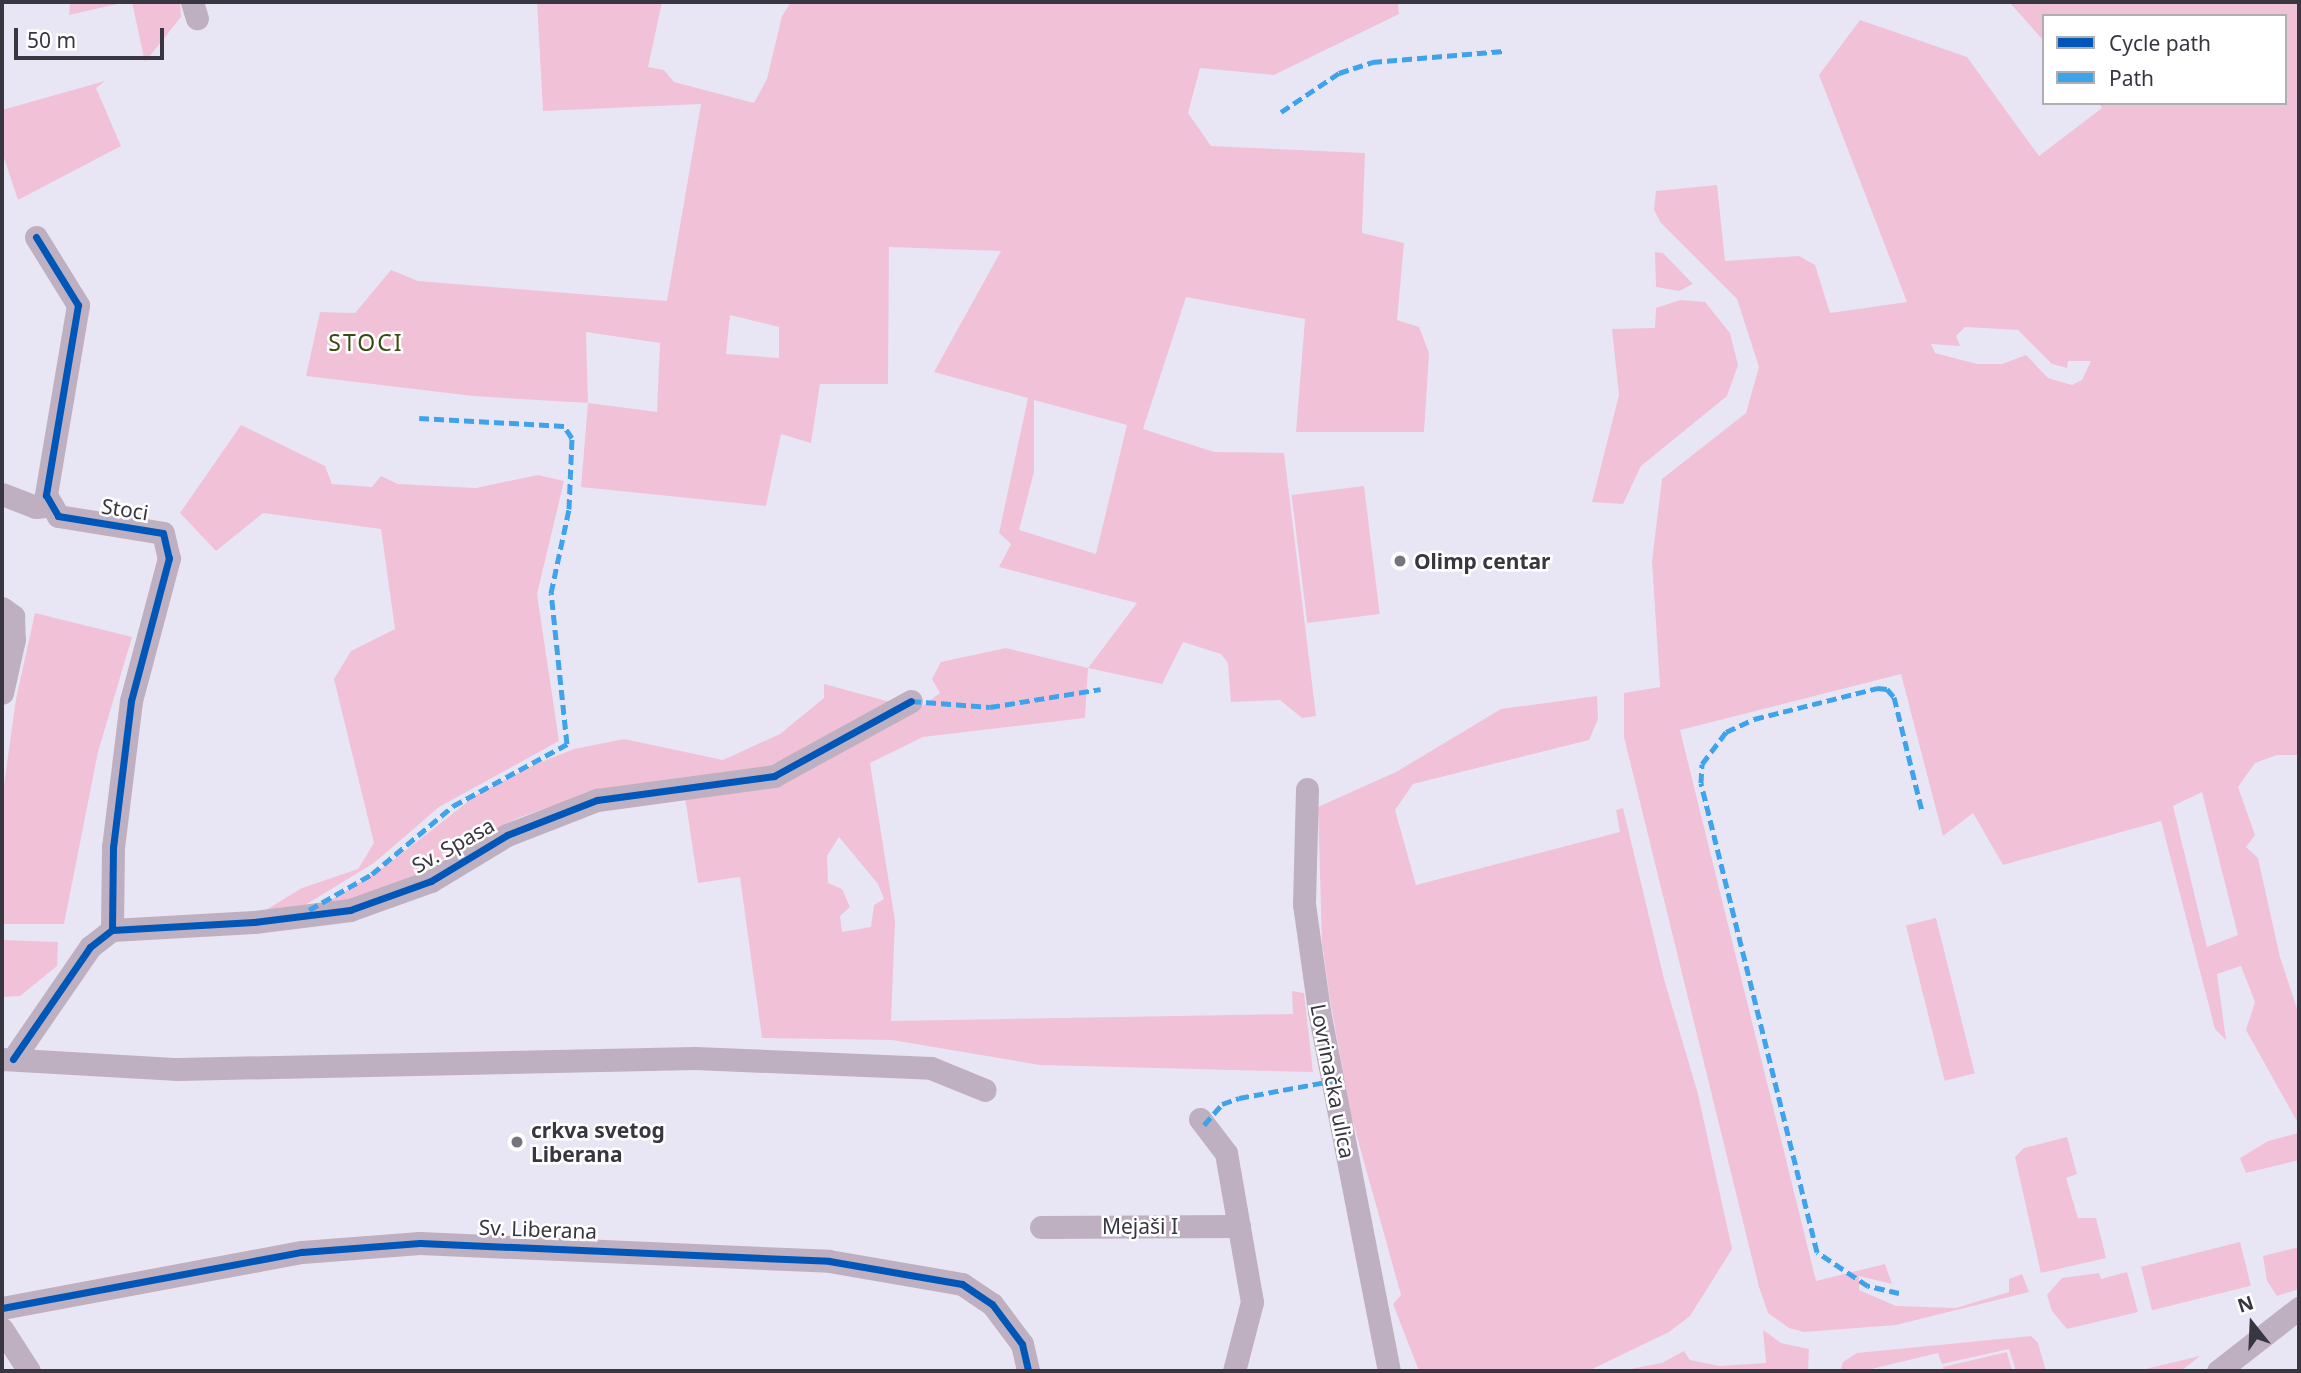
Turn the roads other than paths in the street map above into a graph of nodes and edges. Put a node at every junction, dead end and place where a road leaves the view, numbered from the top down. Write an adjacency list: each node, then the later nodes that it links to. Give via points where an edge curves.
1 (36, 237): 3 (street, via 78,305 46,495)
2 (2, 494): 3 (street, via 36,507)
3 (52, 505): 8 (street, Stoci, via 58,516 163,533 169,558 131,701 113,847)
4 (2, 608): 5 (street, via 13,616 14,639)
5 (2, 693)
6 (911, 701): 8 (street, Sv. Spasa, via 774,776 597,800 507,835 431,881 350,910 254,922)
7 (1307, 789): 21 (street, Lovrinačka ulica, via 1304,904 1319,1011)
8 (112, 930): 9 (street, via 90,947)
9 (7, 1059): 10 (street, via 192,1069 695,1058 931,1068)
10 (985, 1090)
11 (1200, 1118): 12 (street, via 1226,1153)
12 (1239, 1226): 13 (street, Mejaši I); 20 (street, via 1252,1301)
13 (1041, 1227)
14 (2, 1308): 19 (street, Sv. Liberana, via 302,1252 419,1243 829,1261 962,1284 992,1304 1022,1344)
15 (2299, 1308): 17 (street)
16 (2, 1329): 18 (street)
17 (2222, 1370)
18 (29, 1371)
19 (1028, 1371)
20 (1234, 1371)
21 (1389, 1371)

